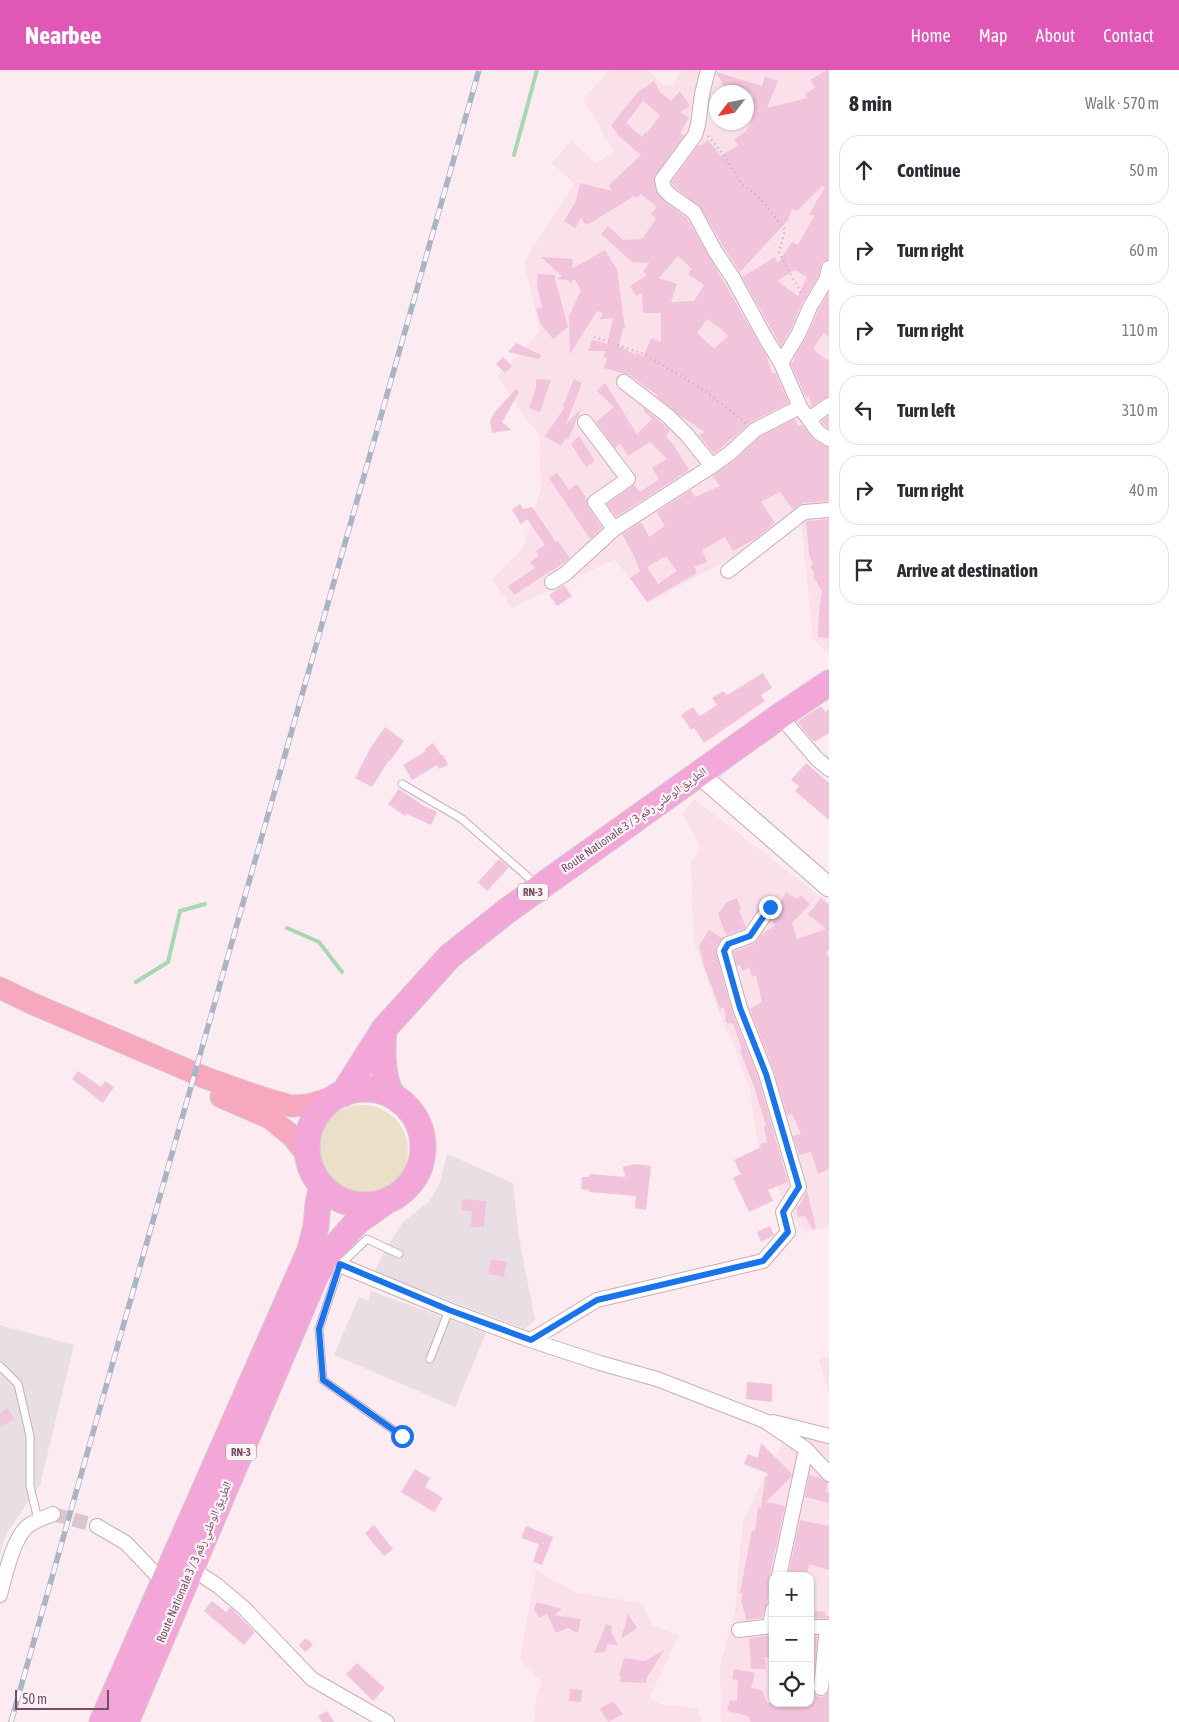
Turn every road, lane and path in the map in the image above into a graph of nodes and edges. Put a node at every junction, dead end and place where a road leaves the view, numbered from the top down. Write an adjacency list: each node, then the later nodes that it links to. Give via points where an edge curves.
1 (708, 70): 2 (street)
2 (698, 125): 4 (path, via 739,180 765,204 785,230 779,252); 6 (street, via 695,135 662,184 670,195 694,212)
3 (829, 268): 4 (street, via 826,280)
4 (810, 307): 6 (street)
5 (594, 337): 12 (path, via 644,354 705,391)
6 (781, 363): 9 (street)
7 (624, 382): 14 (street, via 668,416)
8 (829, 405): 10 (street)
9 (800, 407): 10 (street); 12 (street)
10 (809, 419): 13 (street, via 818,432)
11 (585, 422): 16 (street, via 628,479 595,502)
12 (755, 430): 14 (street)
13 (829, 439)
14 (712, 466): 16 (street)
15 (829, 510): 17 (street, via 804,512)
16 (614, 529): 18 (street, via 566,574)
17 (728, 571)
18 (552, 582)
19 (829, 683): 20 (highway, Route Nationale 3 / الطريق الوطني رقم 3 / RN-3)
20 (780, 716): 22 (street); 24 (highway, Route Nationale 3 / الطريق الوطني رقم 3 / RN-3)
21 (829, 750): 22 (street)
22 (818, 759): 23 (street)
23 (829, 769)
24 (698, 774): 26 (highway, Route Nationale 3 / الطريق الوطني رقم 3 / RN-3); 27 (main road)
25 (402, 784): 26 (lane, via 462,819)
26 (540, 887): 31 (highway, Route Nationale 3 / الطريق الوطني رقم 3 / RN-3, via 450,956)
27 (829, 887)
28 (770, 907): 40 (street, via 750,936 728,944 724,951 740,1008 766,1074 799,1187 783,1212 788,1232 763,1261 597,1300)
29 (0, 988): 32 (main road, via 31,1004 260,1098 292,1106 308,1105)
30 (0, 1003): 34 (main road, via 270,1118 292,1136)
31 (384, 1029): 32 (highway, RN-3); 33 (highway, via 384,1069 392,1094)
32 (340, 1095): 33 (highway, via 367,1089 391,1095); 34 (highway, via 313,1122)
33 (401, 1102): 36 (highway, via 415,1118 422,1137 423,1157 416,1176 403,1192)
34 (308, 1156): 35 (highway)
35 (322, 1186): 36 (highway, via 345,1202 358,1205); 53 (highway, Route Nationale 3 / الطريق الوطني رقم 3 / RN-3, via 310,1250)
36 (385, 1202): 38 (highway, Route Nationale 3 / الطريق الوطني رقم 3 / RN-3, via 356,1222)
37 (399, 1254): 38 (lane, via 367,1239)
38 (332, 1262): 39 (street); 44 (lane, via 319,1329 323,1380); 51 (highway, Route Nationale 3 / الطريق الوطني رقم 3 / RN-3, via 316,1275)
39 (449, 1310): 40 (street); 41 (lane)
40 (531, 1340): 43 (street, via 657,1379)
41 (430, 1359)
42 (0, 1366): 49 (lane, via 18,1384 30,1436 30,1486)
43 (765, 1421): 45 (street); 46 (street)
44 (402, 1436)
45 (829, 1436)
46 (806, 1449): 47 (street); 52 (street)
47 (829, 1474)
48 (53, 1514): 49 (street)
49 (38, 1520): 54 (street, via 26,1528 13,1550)
50 (97, 1526): 53 (street, via 126,1543)
51 (191, 1568): 61 (highway, Route Nationale 3 / الطريق الوطني رقم 3 / RN-3); 62 (street, via 244,1608 312,1679)
52 (781, 1572)
53 (163, 1582): 60 (highway, Route Nationale 3 / الطريق الوطني رقم 3 / RN-3)
54 (0, 1595)
55 (769, 1626): 58 (street)
56 (814, 1627): 57 (street)
57 (828, 1627): 59 (street)
58 (739, 1630)
59 (820, 1688)
60 (102, 1722)
61 (126, 1722)
62 (387, 1722)

